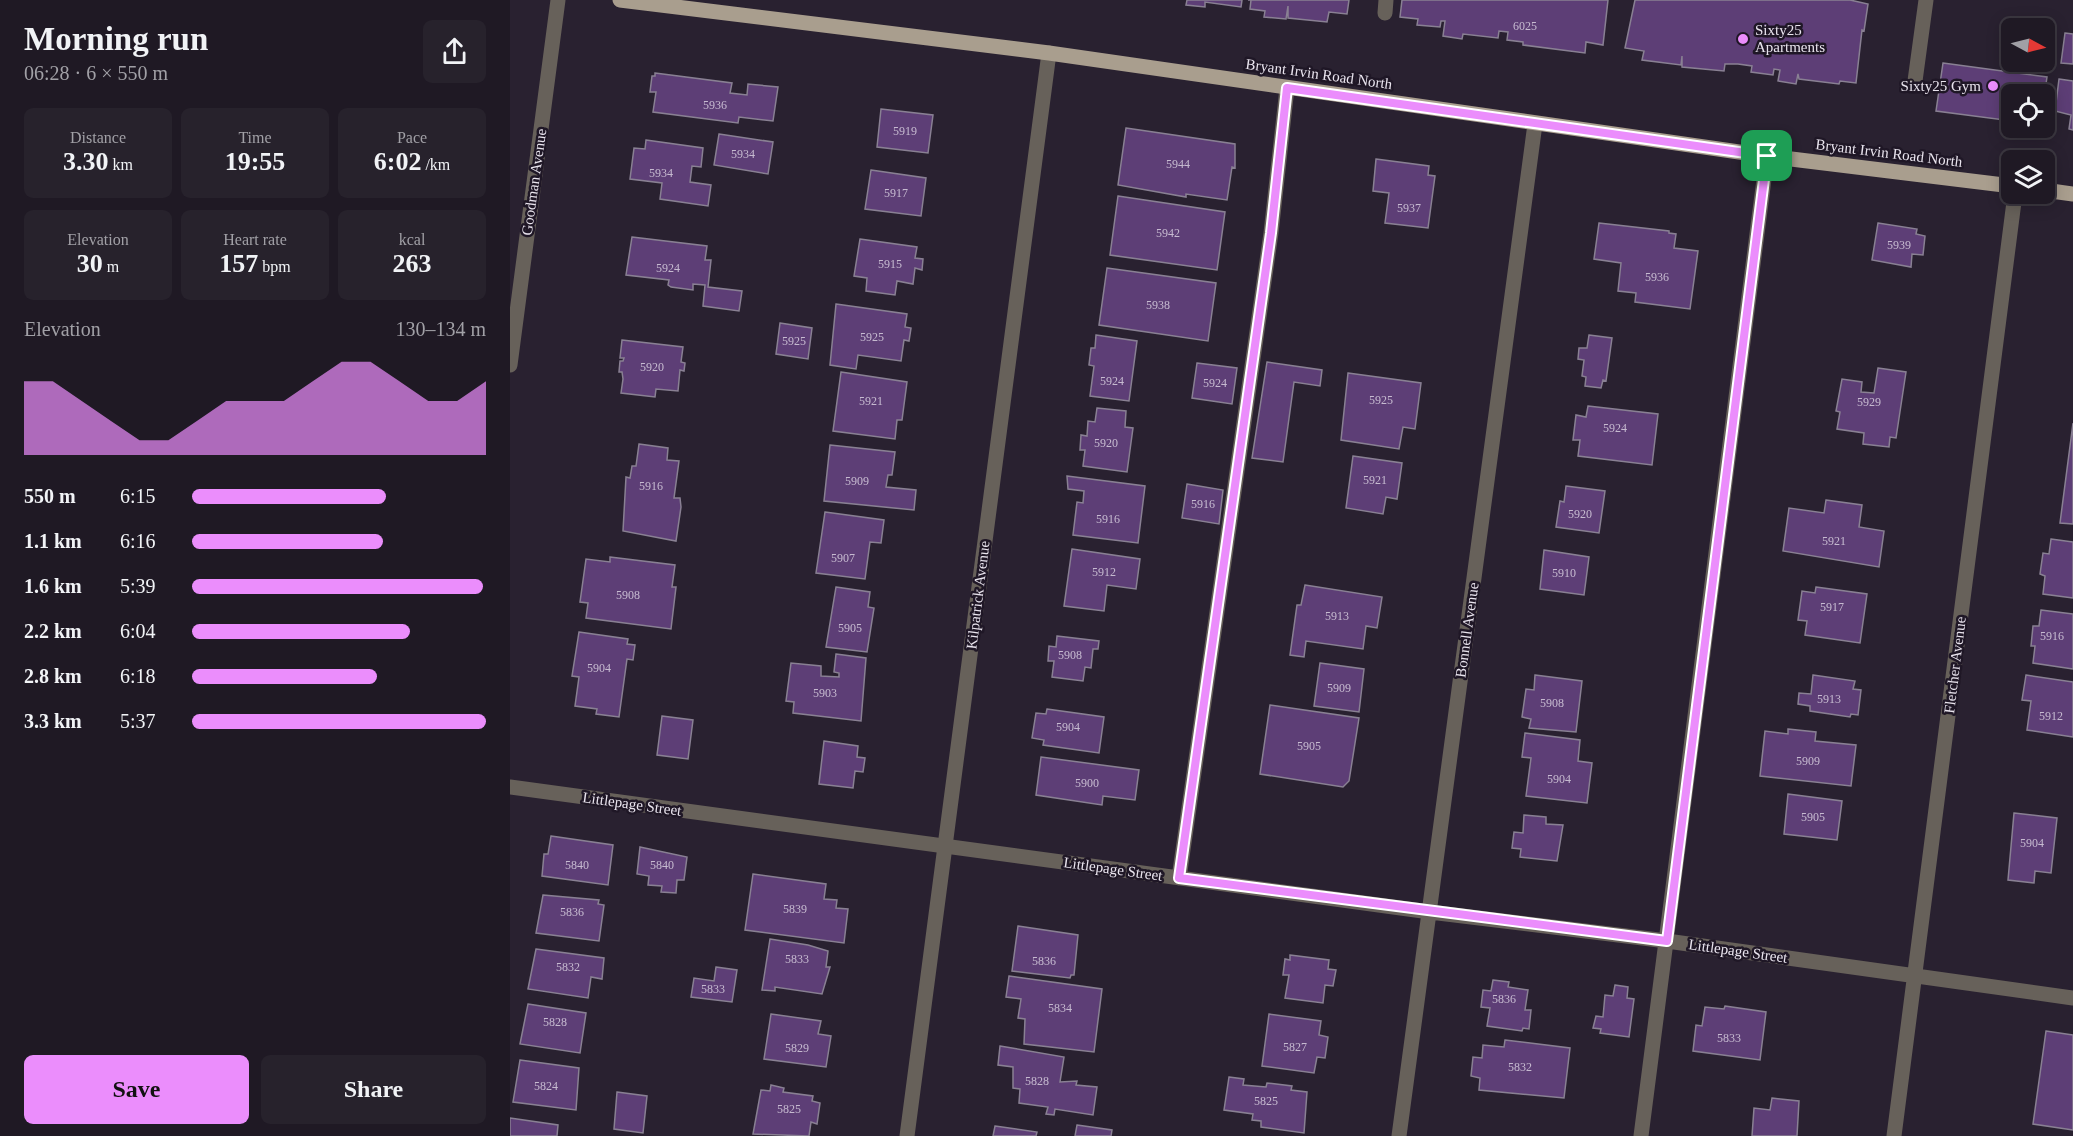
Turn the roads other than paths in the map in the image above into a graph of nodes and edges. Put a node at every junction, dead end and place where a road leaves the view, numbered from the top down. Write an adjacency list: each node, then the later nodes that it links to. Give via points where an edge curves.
1 (558, 0): 13 (street, Goodman Avenue)
2 (620, 0): 4 (main road, Bryant Irvin Road North)
3 (1926, 0): 5 (street)
4 (1049, 53): 6 (main road, Bryant Irvin Road North); 15 (street, Kilpatrick Avenue)
5 (1915, 81)
6 (1287, 88): 7 (main road, Bryant Irvin Road North); 16 (street, via 1271,233)
7 (1535, 124): 8 (main road, Bryant Irvin Road North); 17 (street, Bonnell Avenue)
8 (1767, 156): 9 (main road, Bryant Irvin Road North); 18 (street)
9 (2001, 185)
10 (2055, 192): 11 (main road)
11 (2073, 194)
12 (2014, 204): 19 (street, Fletcher Avenue)
13 (510, 365)
14 (510, 788): 15 (street, Littlepage Street)
15 (946, 846): 16 (street, Littlepage Street); 21 (street, Kilpatrick Avenue)
16 (1179, 878): 17 (street, Littlepage Street)
17 (1430, 912): 18 (street, Littlepage Street); 22 (street, Bonnell Avenue)
18 (1667, 941): 19 (street, Littlepage Street); 23 (street)
19 (1916, 977): 20 (street, Littlepage Street); 24 (street, Fletcher Avenue)
20 (2073, 998)
21 (907, 1136)
22 (1399, 1136)
23 (1641, 1136)
24 (1894, 1136)

